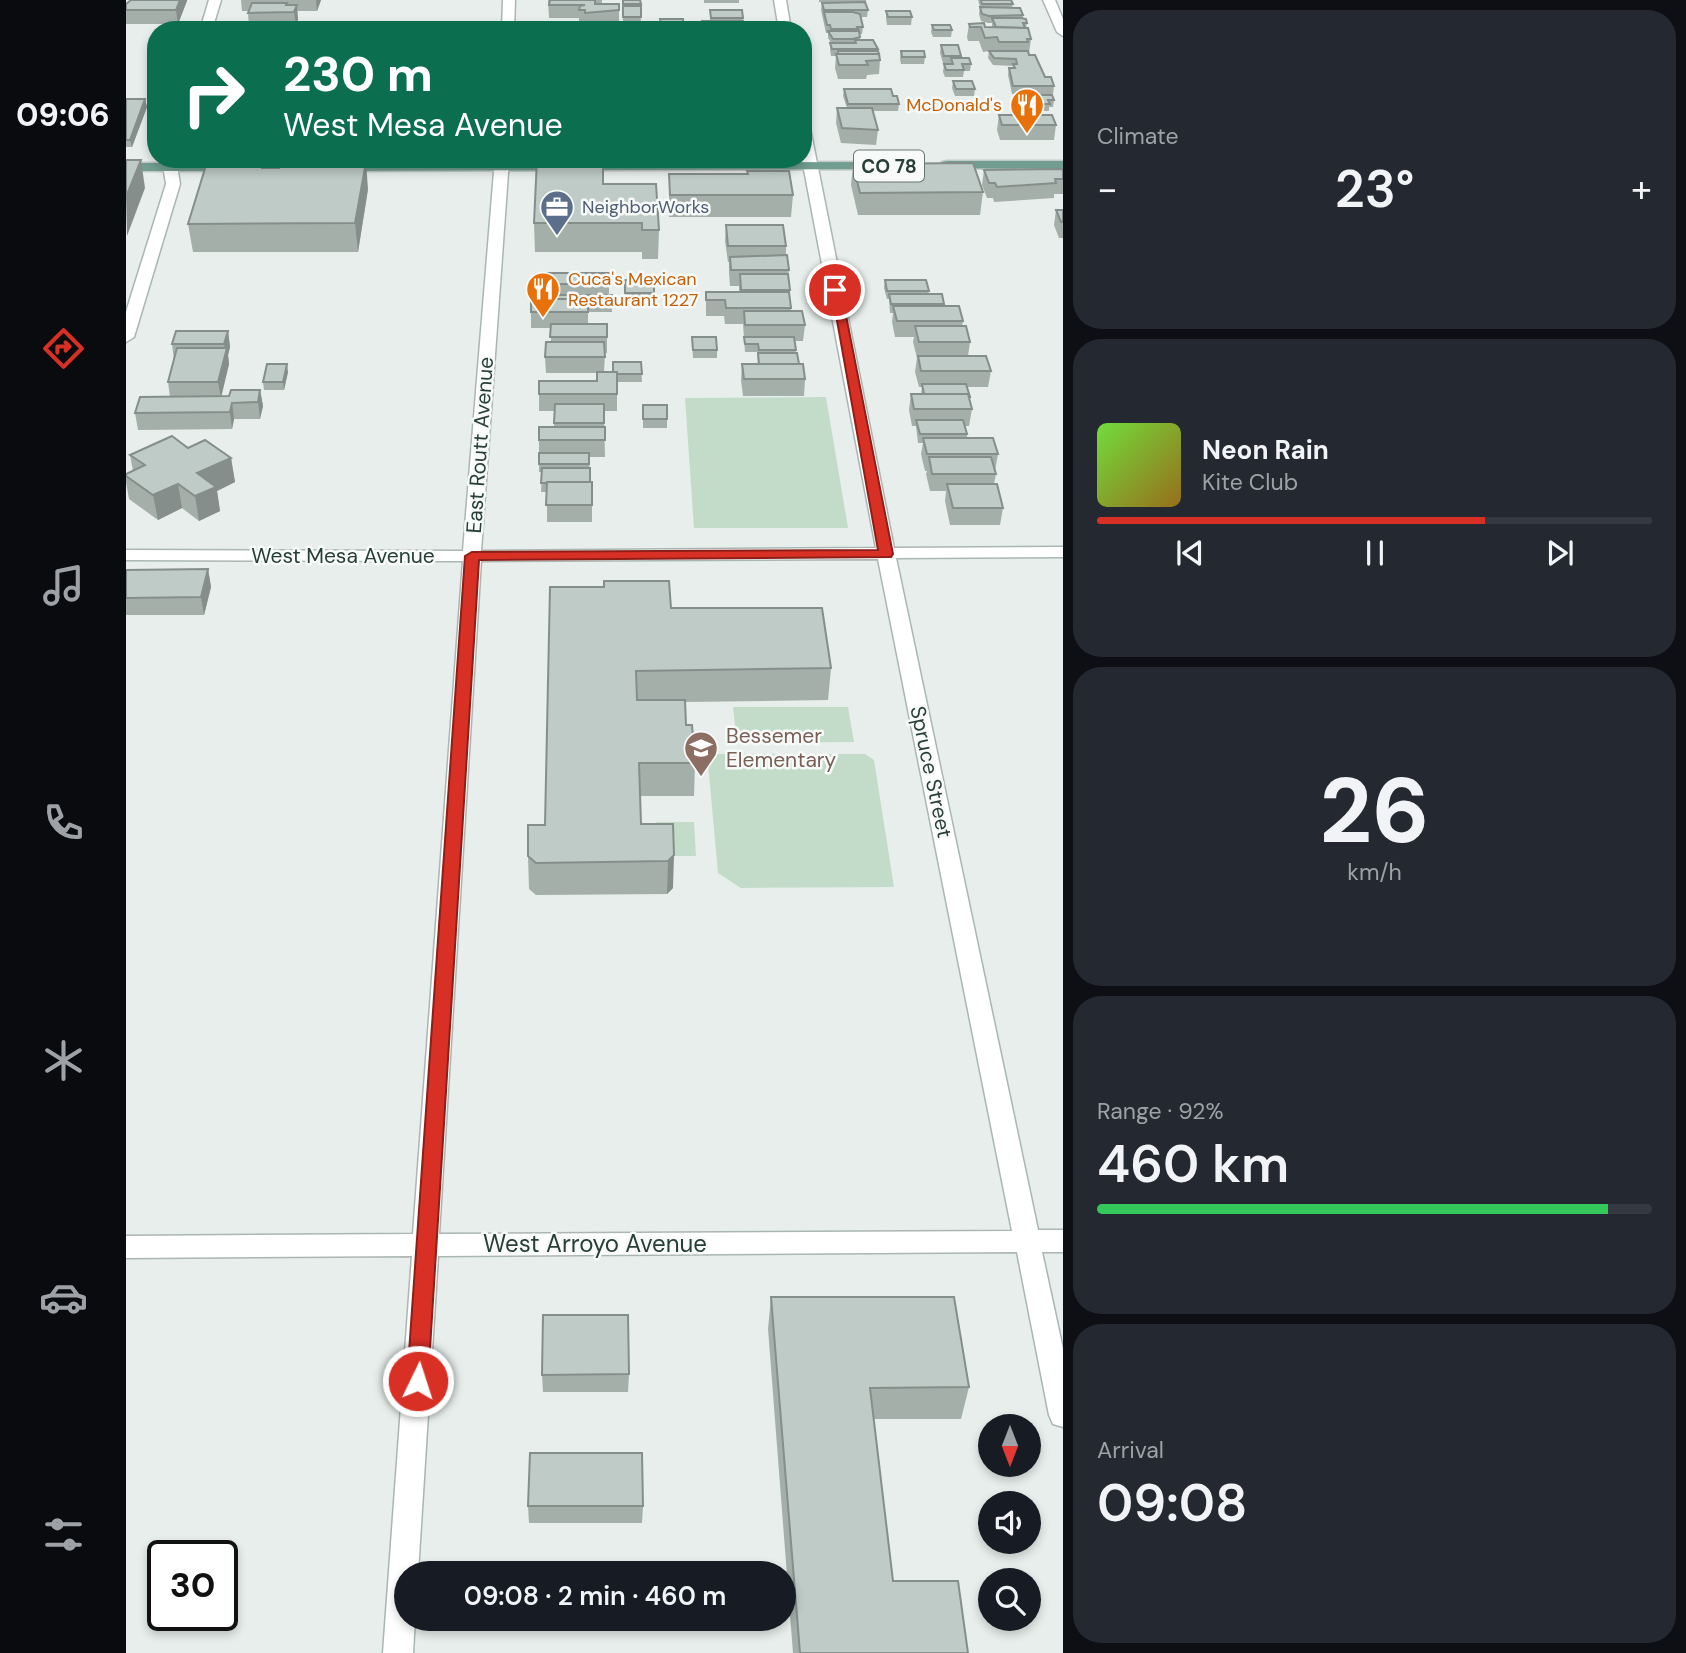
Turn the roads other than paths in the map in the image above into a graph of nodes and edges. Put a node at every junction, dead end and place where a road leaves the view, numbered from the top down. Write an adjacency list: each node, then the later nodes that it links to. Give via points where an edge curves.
1 (215, 0): 5 (street)
2 (509, 0): 6 (street)
3 (780, 0): 7 (street)
4 (1049, 0): 8 (street)
5 (209, 21)
6 (508, 21)
7 (784, 21)
8 (1063, 32)
9 (147, 165): 14 (main road, CO 78)
10 (1063, 165): 13 (main road, CO 78)
11 (812, 166): 12 (main road, CO 78)
12 (892, 166)
13 (930, 166)
14 (126, 167)
15 (171, 168): 18 (street, via 173,184)
16 (501, 168): 22 (street, East Routt Avenue)
17 (810, 168): 20 (street, Spruce Street)
18 (126, 337)
19 (1063, 552): 20 (street, West Mesa Avenue)
20 (886, 554): 22 (street, West Mesa Avenue); 24 (street, Spruce Street)
21 (126, 555): 22 (street, West Mesa Avenue)
22 (472, 556): 25 (street, East Routt Avenue)
23 (1063, 1241): 24 (street, West Arroyo Avenue)
24 (1028, 1242): 25 (street, West Arroyo Avenue); 27 (street, Spruce Street)
25 (427, 1245): 26 (street, West Arroyo Avenue); 28 (street, East Routt Avenue)
26 (126, 1247)
27 (1063, 1415)
28 (398, 1653)

